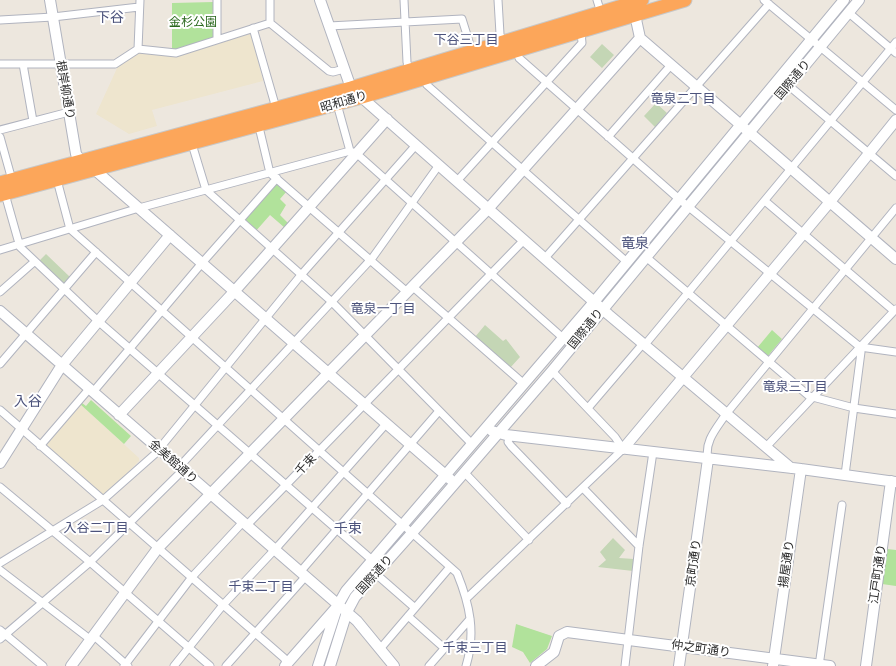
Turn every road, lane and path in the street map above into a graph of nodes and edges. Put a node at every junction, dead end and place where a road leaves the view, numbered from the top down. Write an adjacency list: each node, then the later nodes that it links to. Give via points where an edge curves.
1 (50, 0): 16 (street, 根岸柳通り)
2 (217, 0): 24 (street)
3 (270, 0): 18 (street)
4 (320, 0): 20 (street)
5 (404, 0): 19 (street)
6 (498, 0): 26 (street)
7 (596, 0): 14 (street)
8 (685, 0): 13 (highway, 昭和通り)
9 (844, 0): 25 (street, 国際通り)
10 (859, 0): 15 (street, 国際通り)
11 (766, 2): 25 (street); 43 (street)
12 (140, 3): 16 (street); 29 (street)
13 (635, 4): 14 (highway, 昭和通り); 22 (highway, 昭和通り); 23 (street)
14 (601, 13): 26 (highway, 昭和通り)
15 (848, 13): 28 (street, 国際通り); 32 (street)
16 (53, 17): 17 (street); 33 (street, 根岸柳通り)
17 (0, 20)
18 (270, 22): 21 (street); 37 (street, via 329,71)
19 (405, 23): 20 (street); 30 (street, via 462,19); 38 (street)
20 (329, 26): 37 (street)
21 (253, 28): 24 (street); 47 (street)
22 (581, 31): 31 (highway, 昭和通り); 40 (street, via 582,43)
23 (640, 38): 36 (street); 48 (street)
24 (217, 39): 29 (street, via 176,53)
25 (812, 40): 28 (street); 55 (street, 国際通り)
26 (502, 42): 30 (highway, 昭和通り)
27 (896, 42): 32 (street)
28 (820, 47): 41 (street); 42 (street, 国際通り)
29 (138, 50): 33 (street, via 115,64)
30 (472, 51): 38 (highway, 昭和通り)
31 (517, 51): 39 (highway, 昭和通り); 40 (street, via 519,58)
32 (893, 51): 41 (street)
33 (60, 63): 35 (street); 50 (street, 根岸柳通り)
34 (0, 64): 35 (street)
35 (23, 64): 53 (street)
36 (671, 65): 43 (street); 60 (street)
37 (344, 69): 44 (street)
38 (409, 70): 44 (highway, 昭和通り)
39 (425, 78): 45 (highway, 昭和通り); 61 (street, via 427,85)
40 (546, 82): 48 (street); 61 (street)
41 (863, 82): 49 (street); 54 (street)
42 (788, 85): 54 (street); 58 (street, 国際通り)
43 (696, 87): 55 (street); 66 (street)
44 (351, 88): 45 (street); 47 (highway, 昭和通り)
45 (362, 97): 46 (highway, 昭和通り); 51 (street)
46 (337, 104): 56 (highway, 昭和通り); 64 (street)
47 (276, 108): 67 (highway, 昭和通り)
48 (577, 109): 60 (street); 69 (street)
49 (896, 110)
50 (69, 112): 53 (street); 67 (street, 根岸柳通り, via 76,154)
51 (387, 119): 63 (street); 64 (street)
52 (896, 120): 65 (street)
53 (33, 121): 57 (street)
54 (831, 121): 65 (street); 70 (street)
55 (741, 126): 58 (street); 80 (street, 国際通り)
56 (259, 127): 62 (highway, 昭和通り); 72 (street)
57 (0, 130)
58 (749, 133): 70 (street); 85 (street, 国際通り)
59 (0, 137): 78 (street)
60 (608, 137): 66 (street)
61 (492, 143): 69 (street); 77 (street)
62 (192, 144): 71 (highway, 昭和通り); 79 (street)
63 (416, 145): 68 (street); 75 (street)
64 (353, 152): 72 (street); 75 (street); 84 (street)
65 (869, 154): 73 (street); 83 (street)
66 (634, 159): 80 (street); 89 (street)
67 (81, 161): 71 (street); 78 (highway, 昭和通り)
68 (439, 165): 77 (street); 82 (street)
69 (522, 169): 88 (street); 89 (street)
70 (792, 169): 81 (street); 83 (street)
71 (95, 170): 76 (highway, 昭和通り); 86 (street)
72 (270, 173): 74 (street); 79 (street)
73 (896, 176)
74 (277, 178): 84 (street); 90 (street)
75 (384, 179): 82 (street); 92 (street)
76 (58, 180): 78 (highway, 昭和通り); 91 (street)
77 (458, 182): 88 (street)
78 (4, 188): 99 (street)
79 (206, 190): 86 (street); 90 (street)
80 (679, 199): 85 (street); 108 (street, 国際通り)
81 (765, 201): 93 (street); 97 (street)
82 (411, 202): 98 (street); 106 (street)
83 (830, 203): 93 (street); 95 (street)
84 (309, 206): 92 (street); 100 (street)
85 (688, 206): 97 (street); 103 (street, 国際通り)
86 (139, 208): 91 (street); 94 (street)
87 (896, 208): 95 (street)
88 (488, 209): 96 (street); 98 (street)
89 (579, 220): 104 (street); 108 (street)
90 (240, 221): 100 (street); 109 (street)
91 (70, 229): 99 (street); 102 (street)
92 (338, 232): 106 (street); 113 (street)
93 (804, 234): 110 (street); 111 (street)
94 (170, 235): 109 (street); 114 (street)
95 (871, 238): 105 (street); 110 (street)
96 (524, 240): 104 (street); 112 (street, 千束)
97 (732, 241): 111 (street); 119 (street)
98 (455, 242): 112 (street); 116 (street)
99 (19, 244): 101 (street); 107 (street)
100 (272, 249): 113 (street); 118 (street)
101 (0, 250)
102 (96, 252): 114 (street); 115 (street)
103 (646, 257): 119 (street); 123 (street, 国際通り)
104 (545, 258): 121 (street)
105 (896, 259)
106 (370, 260): 116 (street); 120 (street)
107 (34, 262): 115 (street); 117 (street)
108 (627, 262): 121 (street, 国際通り)
109 (202, 263): 118 (street); 126 (street)
110 (845, 270): 122 (street); 124 (street)
111 (770, 273): 122 (street); 130 (street)
112 (492, 274): 127 (street, 千束); 134 (street)
113 (301, 275): 120 (street); 128 (street)
114 (130, 284): 126 (street); 129 (street)
115 (64, 289): 129 (street); 131 (street)
116 (410, 289): 127 (street); 132 (street)
117 (0, 292)
118 (234, 292): 128 (street); 133 (street)
119 (688, 292): 130 (street); 136 (street)
120 (332, 302): 132 (street); 135 (street)
121 (594, 302): 123 (street); 134 (street, 国際通り)
122 (814, 308): 137 (street); 140 (street)
123 (602, 309): 136 (street); 145 (street, 国際通り)
124 (895, 310): 137 (street)
125 (0, 311): 131 (street, 金美館通り)
126 (161, 311): 133 (street); 138 (street)
127 (449, 318): 144 (street, 千束); 149 (street)
128 (265, 319): 135 (street); 143 (street)
129 (98, 321): 138 (street); 142 (street)
130 (727, 326): 140 (street); 148 (street)
131 (26, 334): 141 (street); 142 (street, 金美館通り)
132 (365, 335): 144 (street); 147 (street)
133 (191, 337): 143 (street); 146 (street)
134 (563, 338): 149 (street, 国際通り)
135 (294, 343): 147 (street); 150 (street)
136 (645, 344): 148 (street); 155 (street)
137 (860, 347): 139 (street); 152 (street); 156 (street, via 862,352)
138 (131, 349): 146 (street); 151 (street)
139 (896, 352)
140 (770, 362): 152 (street); 159 (street)
141 (0, 364)
142 (62, 365): 151 (street, 金美館通り); 165 (street)
143 (226, 368): 150 (street); 153 (street)
144 (399, 370): 154 (street, 千束); 158 (street)
145 (552, 370): 155 (street); 167 (street, 国際通り)
146 (158, 373): 153 (street); 161 (street)
147 (328, 374): 154 (street); 162 (street)
148 (684, 378): 159 (street); 173 (street)
149 (524, 384): 166 (street, 国際通り)
150 (250, 389): 162 (street); 163 (street)
151 (91, 390): 161 (street, 金美館通り); 171 (street)
152 (813, 398): 156 (street); 172 (street)
153 (196, 405): 163 (street); 174 (street)
154 (364, 405): 164 (street); 176 (street, 千束)
155 (588, 408): 173 (street)
156 (854, 408): 160 (street); 186 (street)
157 (0, 410): 165 (street)
158 (439, 411): 169 (street); 170 (street)
159 (726, 414): 172 (street); 178 (street, via 708,441)
160 (896, 414)
161 (119, 415): 174 (street, 金美館通り)
162 (283, 419): 175 (street); 176 (street)
163 (218, 424): 175 (street); 181 (street)
164 (386, 424): 170 (street); 183 (street)
165 (22, 429): 171 (street); 179 (street)
166 (484, 429): 167 (street); 169 (street, 国際通り)
167 (498, 433): 168 (street); 184 (street, 国際通り)
168 (510, 436): 173 (street); 196 (street, via 508,442 511,446)
169 (472, 444): 185 (street, 国際通り)
170 (410, 445): 185 (street); 193 (street)
171 (40, 446): 195 (street)
172 (768, 448): 180 (street, via 770,462); 182 (street)
173 (623, 449): 177 (street); 191 (street)
174 (159, 450): 181 (street, 金美館通り); 195 (street)
175 (251, 452): 189 (street); 192 (street)
176 (319, 452): 183 (street); 189 (street, 千束)
177 (653, 452): 178 (street); 206 (street)
178 (708, 459): 180 (street); 231 (street, 京町通り)
179 (0, 463)
180 (766, 466): 182 (street)
181 (181, 468): 192 (street, 金美館通り); 199 (street)
182 (796, 469): 186 (street); 236 (street, 揚屋通り)
183 (343, 472): 193 (street); 198 (street)
184 (464, 472): 188 (street, 国際通り); 205 (street)
185 (445, 475): 188 (street); 201 (street, 国際通り)
186 (845, 475): 187 (street)
187 (894, 482): 194 (street, 江戸町通り)
188 (454, 483): 204 (street, 国際通り)
189 (287, 485): 198 (street); 200 (street, 千束)
190 (0, 487): 203 (street)
191 (583, 488): 196 (street); 206 (street)
192 (210, 494): 200 (street, 金美館通り); 207 (street)
193 (368, 494): 201 (street); 202 (street)
194 (892, 499): 254 (street, 江戸町通り)
195 (104, 500): 199 (street); 203 (street)
196 (567, 504): 205 (street)
197 (842, 505): 239 (street)
198 (312, 507): 202 (street); 208 (street)
199 (129, 523): 207 (street); 210 (street)
200 (245, 524): 208 (street, 金美館通り); 216 (street, 千束)
201 (403, 524): 204 (street); 209 (street, 国際通り)
202 (338, 529): 209 (street); 214 (street)
203 (53, 532): 210 (street); 211 (street)
204 (412, 533): 212 (street); 215 (street, 国際通り)
205 (529, 540): 218 (street)
206 (639, 546): 230 (street)
207 (158, 548): 216 (street); 217 (street)
208 (275, 550): 214 (street, 金美館通り); 220 (street)
209 (372, 560): 221 (street, 国際通り, via 346,591)
210 (90, 562): 217 (street); 219 (street)
211 (0, 563)
212 (450, 567): 218 (street, via 457,573); 222 (street)
213 (0, 570): 219 (street)
214 (303, 574): 221 (street, 金美館通り); 227 (street)
215 (376, 574): 222 (street); 223 (street, 国際通り, via 355,597)
216 (192, 577): 220 (street); 226 (street, 千束)
217 (125, 592): 226 (street); 229 (street)
218 (467, 598): 225 (street)
219 (42, 602): 228 (street); 229 (street)
220 (222, 605): 227 (street); 232 (street)
221 (338, 605): 223 (street, 金美館通り); 238 (street); 245 (street, 国際通り)
222 (415, 608): 224 (street)
223 (347, 612): 233 (street, 金美館通り); 246 (street, 国際通り)
224 (408, 616): 233 (street); 234 (street)
225 (470, 618): 234 (street); 249 (street, via 471,650)
226 (158, 621): 232 (street); 237 (street, 千束)
227 (256, 633): 238 (street, via 284,658); 244 (street)
228 (2, 634): 240 (street)
229 (92, 638): 237 (street); 241 (street)
230 (628, 640): 231 (street, 仲之町通り); 250 (street, 仲之町通り, via 563,633 554,652); 251 (street)
231 (682, 646): 236 (street, 仲之町通り); 252 (street, 京町通り)
232 (188, 647): 242 (street); 243 (street)
233 (380, 648): 235 (street, 金美館通り)
234 (444, 648): 248 (street)
235 (386, 662): 247 (street, 金美館通り)
236 (773, 662): 239 (street, 仲之町通り)
237 (126, 665)
238 (287, 665)
239 (819, 665): 253 (street, 仲之町通り)
240 (43, 666)
241 (71, 666)
242 (174, 666)
243 (210, 666)
244 (226, 666)
245 (318, 666)
246 (330, 666)
247 (394, 666)
248 (429, 666)
249 (466, 666)
250 (536, 666)
251 (625, 666)
252 (679, 666)
253 (830, 666)
254 (866, 666)

